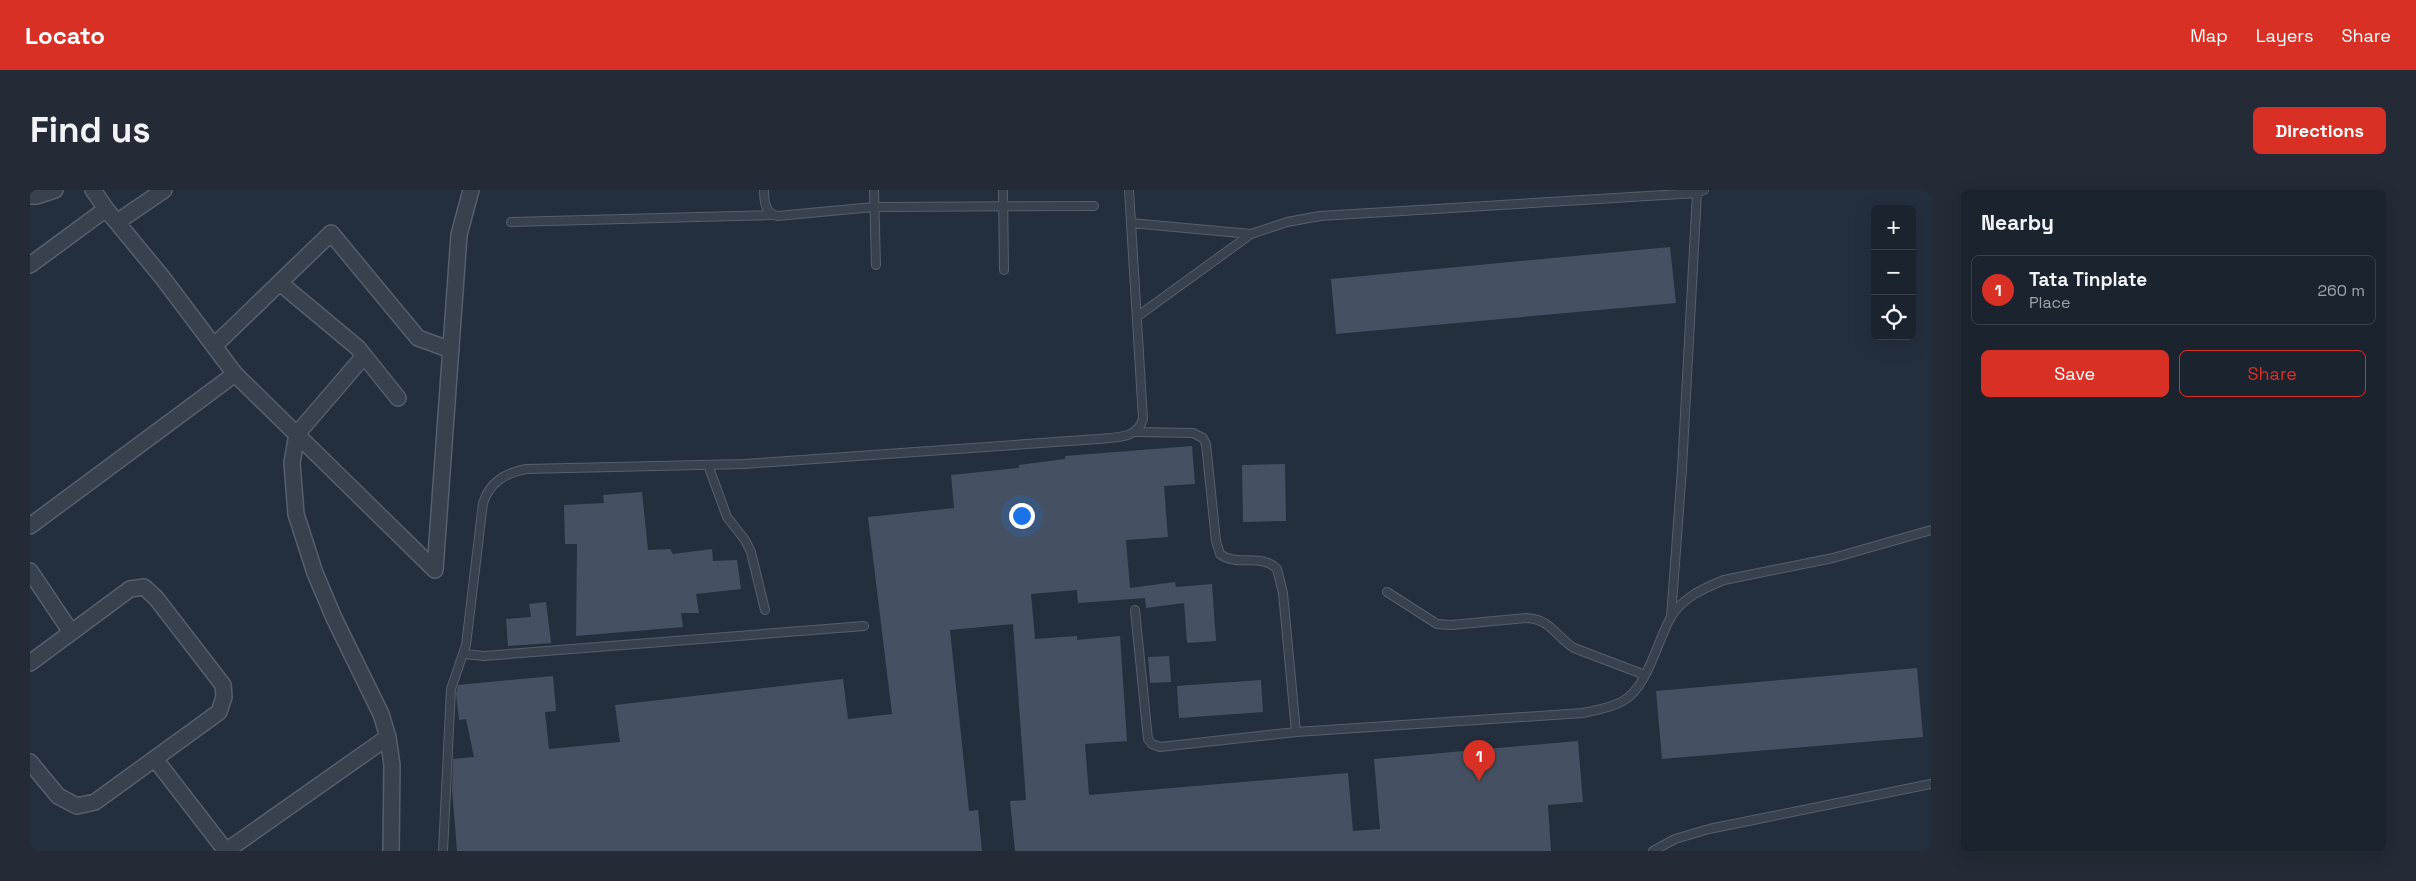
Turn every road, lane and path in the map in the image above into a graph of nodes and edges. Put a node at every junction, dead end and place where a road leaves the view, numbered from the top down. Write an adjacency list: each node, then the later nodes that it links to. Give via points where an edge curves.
1 (55, 190): 10 (street)
2 (93, 190): 14 (street)
3 (164, 190): 16 (street)
4 (470, 190): 26 (street, via 459,235)
5 (764, 190): 15 (lane, via 764,202)
6 (874, 190): 13 (lane)
7 (1003, 190): 11 (lane)
8 (1129, 190): 18 (lane)
9 (1701, 191): 19 (lane, via 1320,216 1287,222); 39 (lane)
10 (30, 196)
11 (1004, 205): 12 (lane); 13 (lane); 22 (lane)
12 (1094, 206)
13 (874, 207): 15 (lane); 21 (lane)
14 (106, 209): 16 (street); 20 (street)
15 (772, 215): 17 (lane)
16 (117, 222): 25 (street)
17 (511, 222)
18 (1131, 223): 19 (lane); 24 (lane)
19 (1251, 234): 24 (lane)
20 (30, 265)
21 (876, 265)
22 (1004, 270)
23 (280, 283): 25 (street); 26 (street, via 331,233 418,338); 27 (street)
24 (1138, 316): 30 (lane, via 1143,419)
25 (214, 346): 28 (street)
26 (451, 350): 31 (street, via 435,570)
27 (364, 356): 29 (street); 31 (street)
28 (235, 374): 31 (street); 33 (street)
29 (398, 398)
30 (1136, 432): 32 (lane, via 1098,439); 45 (lane, via 1193,433 1203,438 1220,554 1231,559 1266,562 1277,569 1283,593)
31 (297, 434): 46 (street, via 292,463 296,514 315,572 381,714)
32 (708, 465): 37 (lane, via 727,517 751,552); 42 (lane, via 526,469 499,479 483,503)
33 (30, 526)
34 (1931, 530): 39 (lane, via 1832,558 1724,580 1692,596)
35 (30, 572): 41 (street)
36 (1387, 592): 44 (lane, via 1437,624 1538,619 1574,648)
37 (765, 610)
38 (1135, 610): 45 (lane, via 1146,728 1152,744 1170,747)
39 (1671, 616): 44 (lane)
40 (864, 626): 42 (lane, via 484,656)
41 (71, 632): 43 (street); 47 (street, via 130,588 144,587 223,685 224,697 219,712)
42 (464, 654): 52 (lane, via 452,689)
43 (30, 663)
44 (1645, 675): 45 (lane, via 1625,700 1608,708 1583,713)
45 (1296, 732)
46 (388, 737): 50 (street); 51 (street, via 392,765)
47 (155, 759): 48 (street, via 95,802 77,806 58,796); 50 (street)
48 (30, 762)
49 (1931, 784): 53 (lane, via 1709,829 1675,839)
50 (226, 851)
51 (391, 851)
52 (443, 851)
53 (1653, 851)

